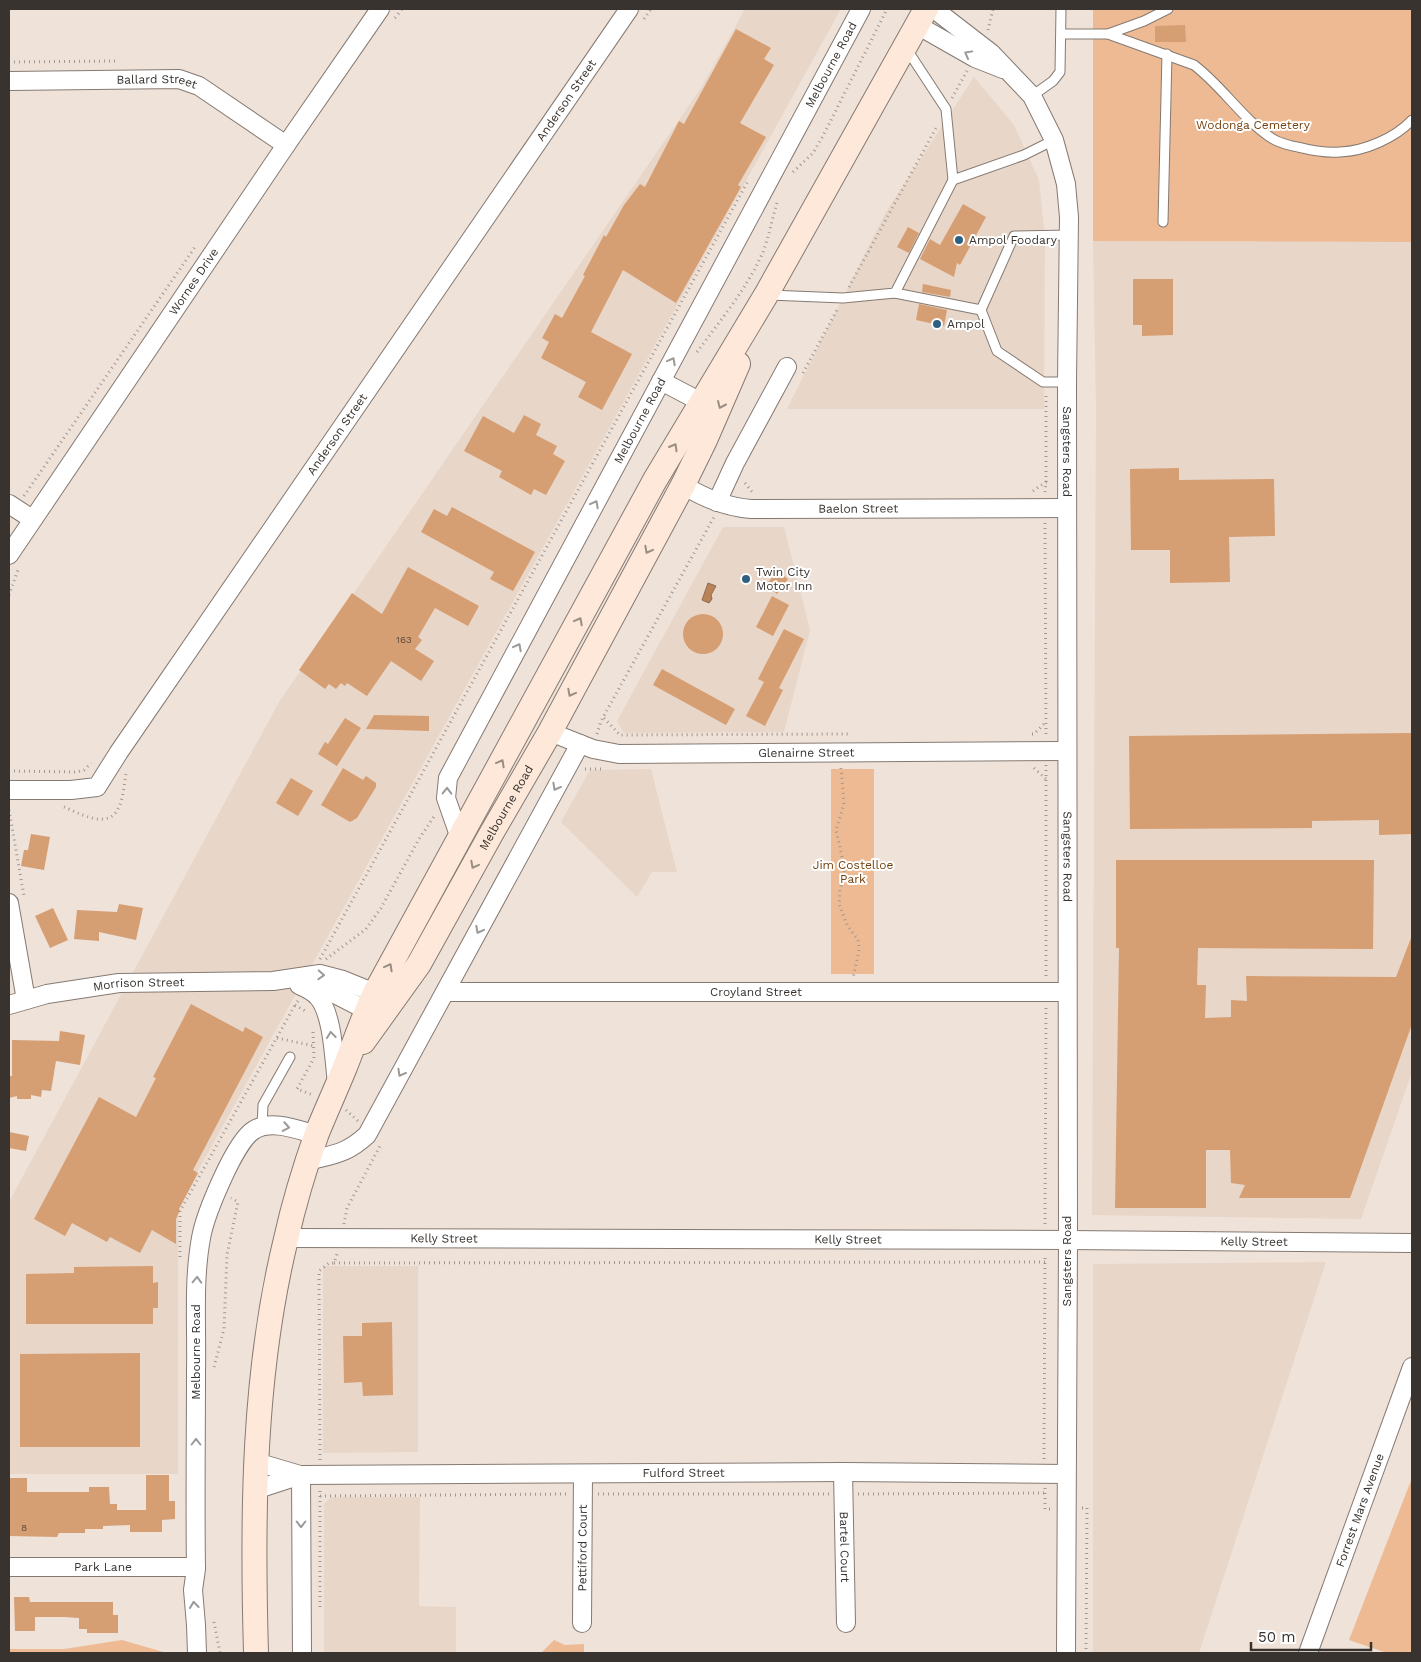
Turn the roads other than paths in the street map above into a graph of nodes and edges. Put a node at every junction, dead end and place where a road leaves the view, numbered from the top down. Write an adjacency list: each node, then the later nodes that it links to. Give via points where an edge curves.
1 (380, 9): 17 (street, Wornes Drive)
2 (630, 9): 38 (street, Anderson Street, via 97,787)
3 (861, 9): 25 (street, Melbourne Road, one-way to 3)
4 (934, 9): 11 (street, Sangsters Road)
5 (1061, 9): 8 (lane)
6 (1168, 9): 9 (lane)
7 (921, 17): 10 (main road, Melbourne Road); 11 (street, Sangsters Road, one-way to 7)
8 (1062, 34): 9 (lane); 14 (lane, via 1060,72)
9 (1108, 34): 12 (lane)
10 (905, 46): 18 (lane, via 946,109); 22 (main road, Melbourne Road)
11 (978, 52): 14 (street, Sangsters Road, via 1012,74)
12 (1167, 54): 15 (lane, via 1199,69 1249,120 1283,144 1318,151 1362,148 1384,140); 19 (lane)
13 (9, 81): 17 (street, Ballard Street, via 180,79 199,86)
14 (1032, 96): 16 (street, Sangsters Road)
15 (1412, 120)
16 (1054, 140): 18 (lane, via 1024,155); 20 (street, Sangsters Road, via 1066,184)
17 (286, 145): 33 (street, Wornes Drive)
18 (953, 180): 21 (lane)
19 (1163, 222)
20 (1069, 234): 23 (lane, via 1014,236); 26 (street, Sangsters Road)
21 (894, 293): 22 (lane, via 843,298); 23 (lane)
22 (766, 295): 27 (main road, Melbourne Road); 29 (main road, Melbourne Road, one-way to 29)
23 (981, 310): 26 (lane, via 997,351 1043,382)
24 (794, 372): 30 (street, via 729,474)
25 (661, 381): 27 (street); 39 (street, Melbourne Road, one-way to 25, via 446,798 448,778)
26 (1067, 382): 32 (street, Sangsters Road)
27 (701, 402): 28 (main road, Melbourne Road, one-way to 27)
28 (655, 480): 29 (main road, Baelon Street); 39 (main road, Melbourne Road, one-way to 28)
29 (683, 486): 30 (street, Baelon Street); 35 (main road, Melbourne Road, one-way to 35)
30 (722, 503): 32 (street, Baelon Street, via 767,509)
31 (13, 506): 33 (street)
32 (1067, 508): 37 (street, Sangsters Road)
33 (32, 519): 34 (street, Wornes Drive)
34 (9, 554)
35 (550, 732): 36 (street, Glenairne Street); 40 (main road, Melbourne Road)
36 (586, 747): 37 (street, Glenairne Street, via 619,754); 44 (street, one-way to 44)
37 (1068, 751): 45 (street, Sangsters Road)
38 (9, 790)
39 (464, 830): 40 (main road); 48 (main road, Melbourne Road, one-way to 39)
40 (491, 834): 48 (main road, Melbourne Road, one-way to 48, via 420,964)
41 (9, 903): 46 (street)
42 (273, 981): 43 (street, Morrison Street); 46 (street, Morrison Street, via 119,982); 48 (street, Morrison Street, one-way to 48, via 320,974 343,980)
43 (299, 985): 48 (street, Morrison Street); 50 (street, Morrison Street, one-way to 43, via 326,1011 317,995)
44 (446, 992): 45 (street, Croyland Street); 53 (street, one-way to 53, via 367,1135 344,1152)
45 (1067, 992): 55 (street, Sangsters Road)
46 (26, 1000): 47 (street, Morrison Street)
47 (9, 1005)
48 (376, 1005): 50 (main road, Melbourne Road)
49 (290, 1057): 51 (lane, via 263,1105)
50 (341, 1075): 52 (main road, Melbourne Road)
51 (262, 1127): 52 (street, one-way to 52, via 285,1127); 65 (street, Melbourne Road, one-way to 51, via 197,1276 203,1227 217,1190 242,1141 253,1130)
52 (317, 1135): 53 (main road, Melbourne Road)
53 (308, 1160): 54 (main road, Melbourne Road)
54 (286, 1238): 55 (street, Kelly Street); 58 (main road, Melbourne Road, via 262,1381)
55 (1068, 1240): 56 (street, Kelly Street); 61 (street, Sangsters Road)
56 (1412, 1243)
57 (1412, 1366): 72 (street, Forrest Mars Avenue)
58 (256, 1462): 62 (street, Fulford Street); 63 (main road, Melbourne Road)
59 (843, 1472): 60 (street, Fulford Street); 61 (street, Fulford Street); 67 (street, Bartel Court)
60 (583, 1474): 62 (street, Fulford Street); 66 (street, Pettiford Court)
61 (1066, 1474): 71 (street, Sangsters Road)
62 (301, 1476): 63 (street, Fulford Street); 70 (street, one-way to 70)
63 (255, 1490): 69 (main road, Melbourne Road)
64 (9, 1567): 65 (street, Park Lane)
65 (196, 1567): 68 (street, Melbourne Road, one-way to 65, via 193,1590)
66 (582, 1623)
67 (846, 1623)
68 (197, 1653)
69 (256, 1653)
70 (302, 1653)
71 (1066, 1653)
72 (1308, 1653)

